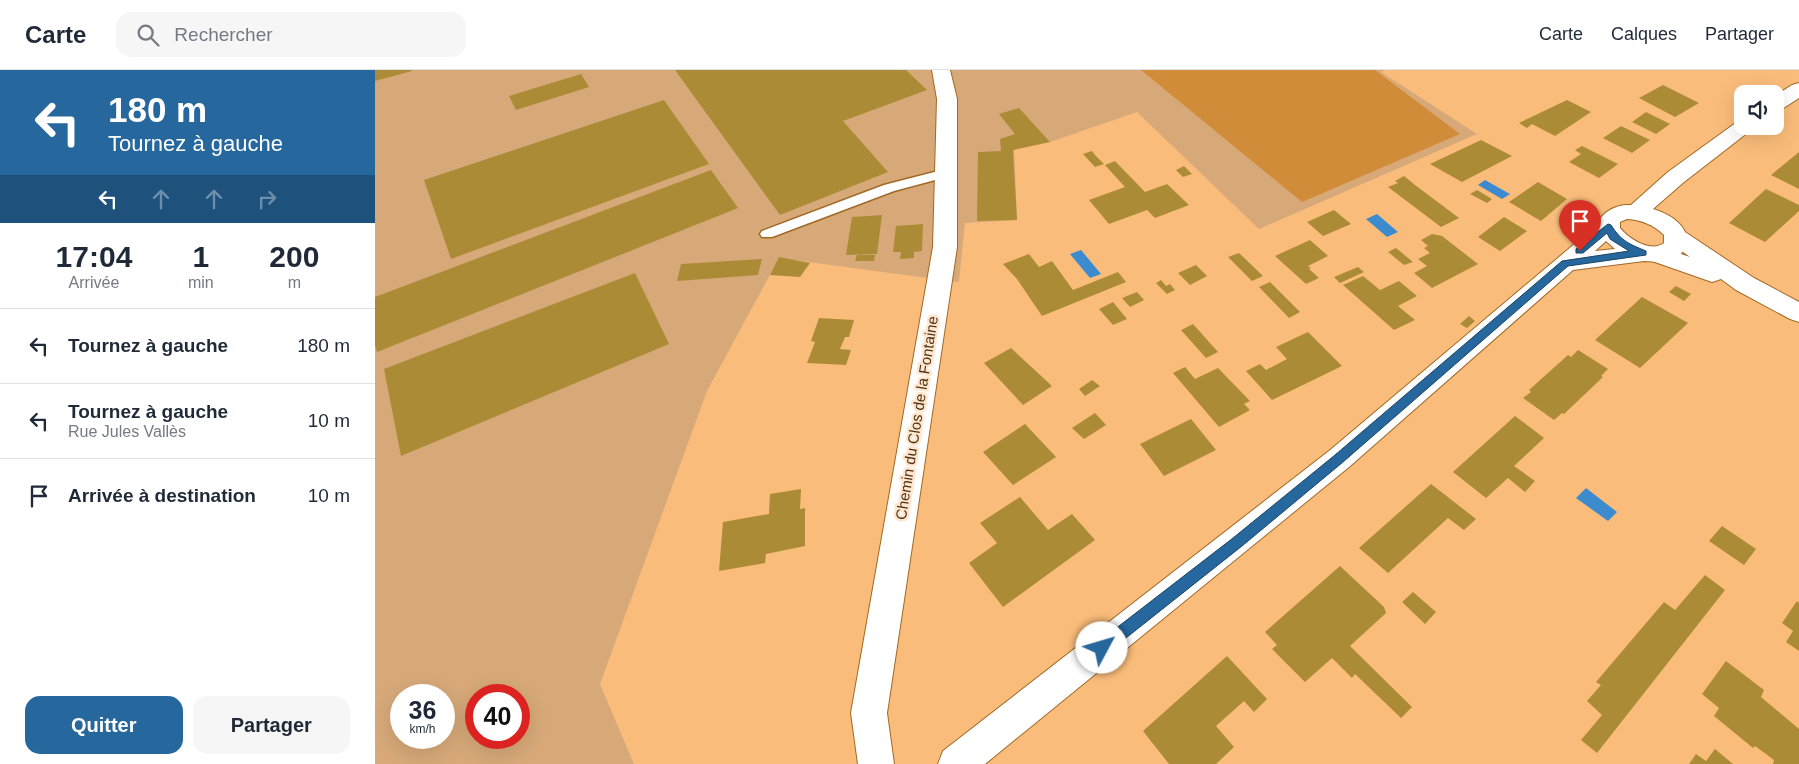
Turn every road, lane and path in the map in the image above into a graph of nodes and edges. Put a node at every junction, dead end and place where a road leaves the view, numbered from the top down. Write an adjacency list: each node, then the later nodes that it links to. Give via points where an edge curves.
1 (941, 70): 5 (street, Chemin du Clos de la Fontaine, via 947,99)
2 (1799, 88): 3 (street)
3 (1784, 98)
4 (1734, 134): 6 (street)
5 (946, 173): 10 (lane, via 889,188); 15 (street, Chemin du Clos de la Fontaine, via 945,247 869,713)
6 (1676, 177): 7 (street); 9 (street)
7 (1637, 212): 8 (street, via 1615,214); 9 (street, via 1654,217)
8 (1608, 227): 11 (street, via 1620,242); 12 (street)
9 (1672, 232): 11 (street, via 1677,244 1674,249); 13 (street)
10 (767, 234)
11 (1651, 254): 12 (street); 13 (street)
12 (1566, 263): 16 (street, via 1339,459)
13 (1745, 284): 14 (street)
14 (1799, 313)
15 (876, 764)
16 (956, 764)

